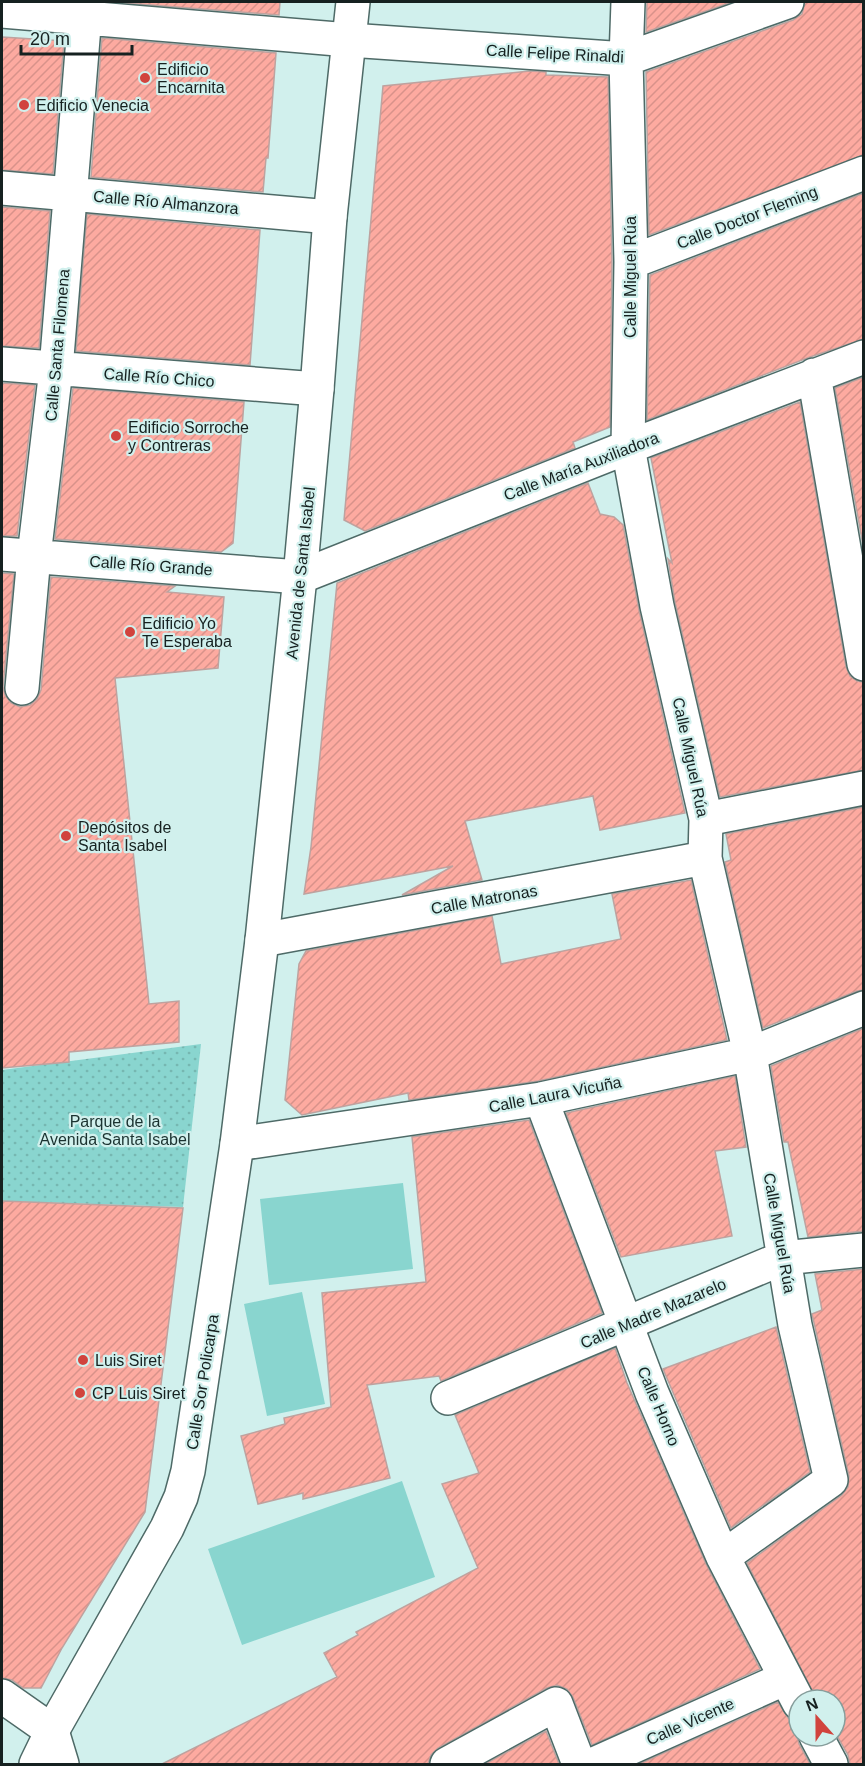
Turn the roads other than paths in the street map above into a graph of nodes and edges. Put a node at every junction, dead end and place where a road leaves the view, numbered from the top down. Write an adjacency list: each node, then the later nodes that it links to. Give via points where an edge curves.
1 (353, 2): 6 (street, Avenida de Santa Isabel)
2 (628, 2): 7 (street, Calle Miguel Rúa)
3 (786, 2): 7 (street, Calle Felipe Rinaldi)
4 (85, 10): 5 (street, Calle Felipe Rinaldi); 6 (street, Calle Felipe Rinaldi); 10 (street, Calle Santa Filomena)
5 (2, 11)
6 (349, 40): 7 (street, Calle Felipe Rinaldi); 11 (street, Avenida de Santa Isabel)
7 (626, 59): 12 (street, Calle Miguel Rúa)
8 (864, 173): 12 (street, Calle Doctor Fleming)
9 (2, 188): 10 (street, Calle Río Almanzora)
10 (70, 194): 11 (street, Calle Río Almanzora); 15 (street, Calle Santa Filomena)
11 (330, 217): 17 (street, Avenida de Santa Isabel)
12 (631, 262): 18 (street, Calle Miguel Rúa)
13 (864, 357): 16 (street, Calle María Auxiliadora)
14 (2, 364): 15 (street, Calle Río Chico)
15 (56, 369): 17 (street, Calle Río Chico); 20 (street, Calle Santa Filomena)
16 (814, 375): 18 (street, Calle María Auxiliadora); 22 (street)
17 (317, 389): 21 (street, Avenida de Santa Isabel)
18 (628, 447): 21 (street, Calle María Auxiliadora); 25 (street, Calle Miguel Rúa, via 657,606)
19 (2, 554): 20 (street, Calle Río Grande)
20 (34, 556): 21 (street, Calle Río Grande); 23 (street, Calle Santa Filomena)
21 (300, 577): 27 (street, Avenida de Santa Isabel)
22 (864, 664)
23 (22, 688)
24 (864, 788): 25 (street)
25 (706, 819): 26 (street, Calle Miguel Rúa)
26 (705, 858): 27 (street, Calle Matronas); 29 (street, Calle Miguel Rúa)
27 (262, 940): 31 (street, Avenida de Santa Isabel)
28 (864, 1008): 29 (street, Calle Laura Vicuña)
29 (750, 1054): 30 (street, Calle Laura Vicuña); 33 (street, Calle Miguel Rúa)
30 (541, 1099): 31 (street, Calle Laura Vicuña); 34 (street, Calle Horno)
31 (237, 1144): 40 (street, Calle Sor Policarpa, via 181,1497)
32 (864, 1250): 33 (street, Calle Madre Mazarelo)
33 (783, 1258): 34 (street, Calle Madre Mazarelo); 36 (street, Calle Miguel Rúa, via 831,1480)
34 (626, 1324): 35 (street, Calle Madre Mazarelo); 36 (street, Calle Horno)
35 (448, 1398)
36 (723, 1557): 37 (street, Calle Horno)
37 (792, 1688)
38 (787, 1692): 46 (street, Calle Vicente)
39 (2, 1696): 40 (street)
40 (52, 1731): 42 (street, Calle Sor Policarpa); 43 (street)
41 (822, 1748): 47 (street)
42 (36, 1764)
43 (62, 1764)
44 (447, 1764): 45 (street, via 556,1704)
45 (579, 1764)
46 (594, 1764)
47 (831, 1764)

